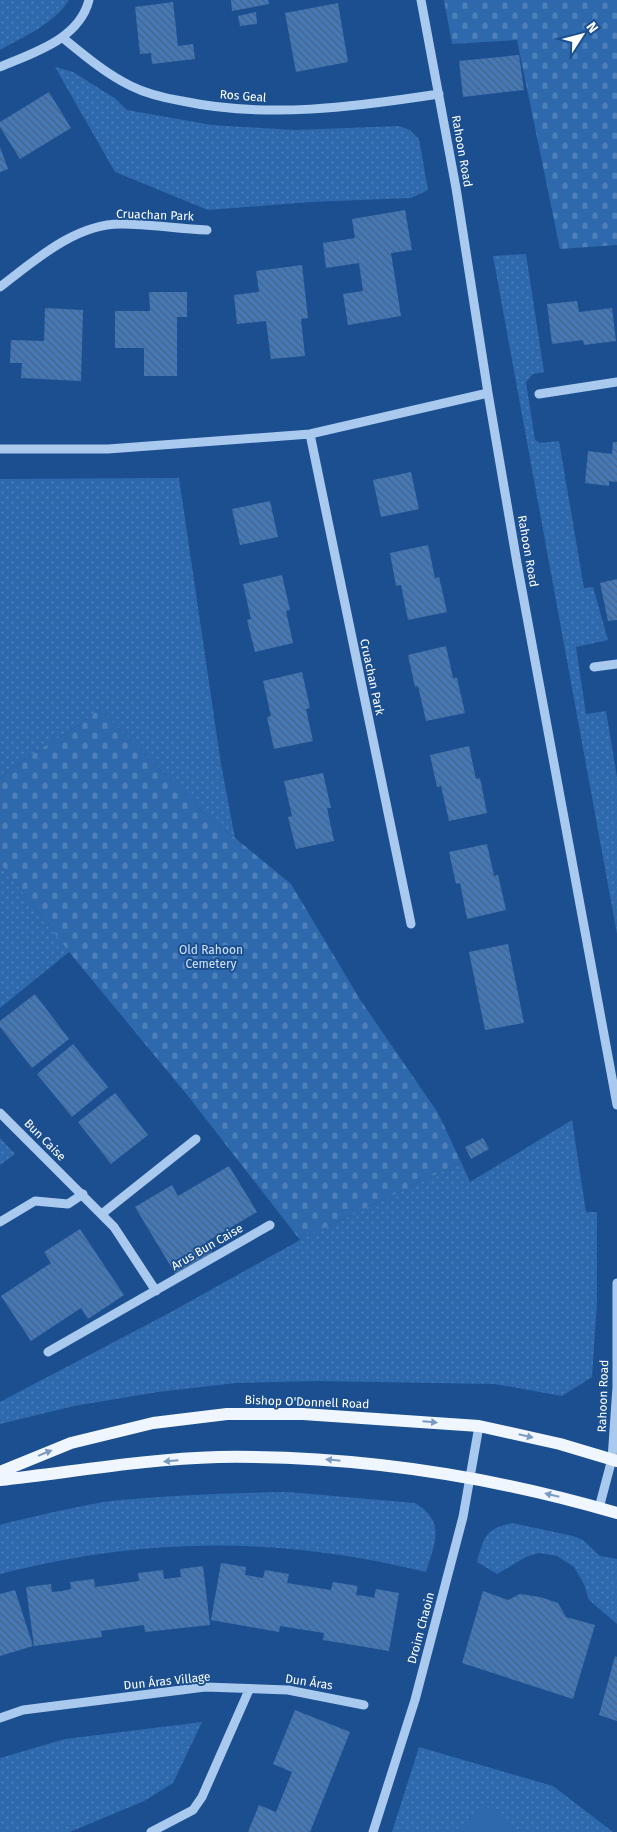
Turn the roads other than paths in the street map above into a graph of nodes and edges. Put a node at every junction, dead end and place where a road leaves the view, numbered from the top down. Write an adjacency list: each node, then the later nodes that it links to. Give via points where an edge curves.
1 (89, 0): 3 (street)
2 (421, 0): 5 (street, Rahoon Road)
3 (63, 38): 4 (street); 5 (street, Ros Geal, via 88,59 131,86 149,94 193,104 264,110 315,110)
4 (0, 67)
5 (439, 94): 9 (street, Rahoon Road)
6 (207, 230): 7 (street, Cruachan Park, via 120,224 86,231 59,245)
7 (0, 287)
8 (617, 382): 10 (street)
9 (488, 393): 11 (street); 16 (street, Rahoon Road)
10 (540, 394)
11 (310, 434): 12 (street, via 108,449); 15 (street, Cruachan Park)
12 (0, 449)
13 (617, 664): 14 (street)
14 (594, 667)
15 (411, 924)
16 (617, 1106)
17 (0, 1113): 19 (street, Bun Caise)
18 (196, 1139): 20 (street)
19 (83, 1194): 20 (street); 21 (street, via 68,1204 34,1201)
20 (103, 1214): 24 (street, via 128,1245)
21 (0, 1222)
22 (270, 1225): 24 (street, Arus Bun Caise)
23 (617, 1283): 27 (street, Rahoon Road)
24 (156, 1291): 25 (street, Arus Bun Caise)
25 (48, 1352)
26 (479, 1426): 27 (main road, Bishop O'Donnell Road, one-way to 27); 28 (main road, Bishop O'Donnell Road, one-way to 26, via 71,1443 152,1423 227,1414 303,1414); 29 (street, Droim Chaoin)
27 (615, 1460): 31 (street, Rahoon Road)
28 (0, 1472)
29 (471, 1477): 30 (main road, one-way to 30, via 307,1458 216,1457); 31 (main road, one-way to 29); 37 (street, Droim Chaoin, via 464,1517 415,1700)
30 (0, 1480)
31 (599, 1508): 32 (main road)
32 (617, 1513)
33 (248, 1690): 34 (street, Dun Áras, via 288,1690); 35 (street, Dun Áras Village, via 205,1687 23,1710); 36 (street, via 202,1797 192,1810)
34 (364, 1705)
35 (0, 1718)
36 (151, 1832)
37 (372, 1832)

